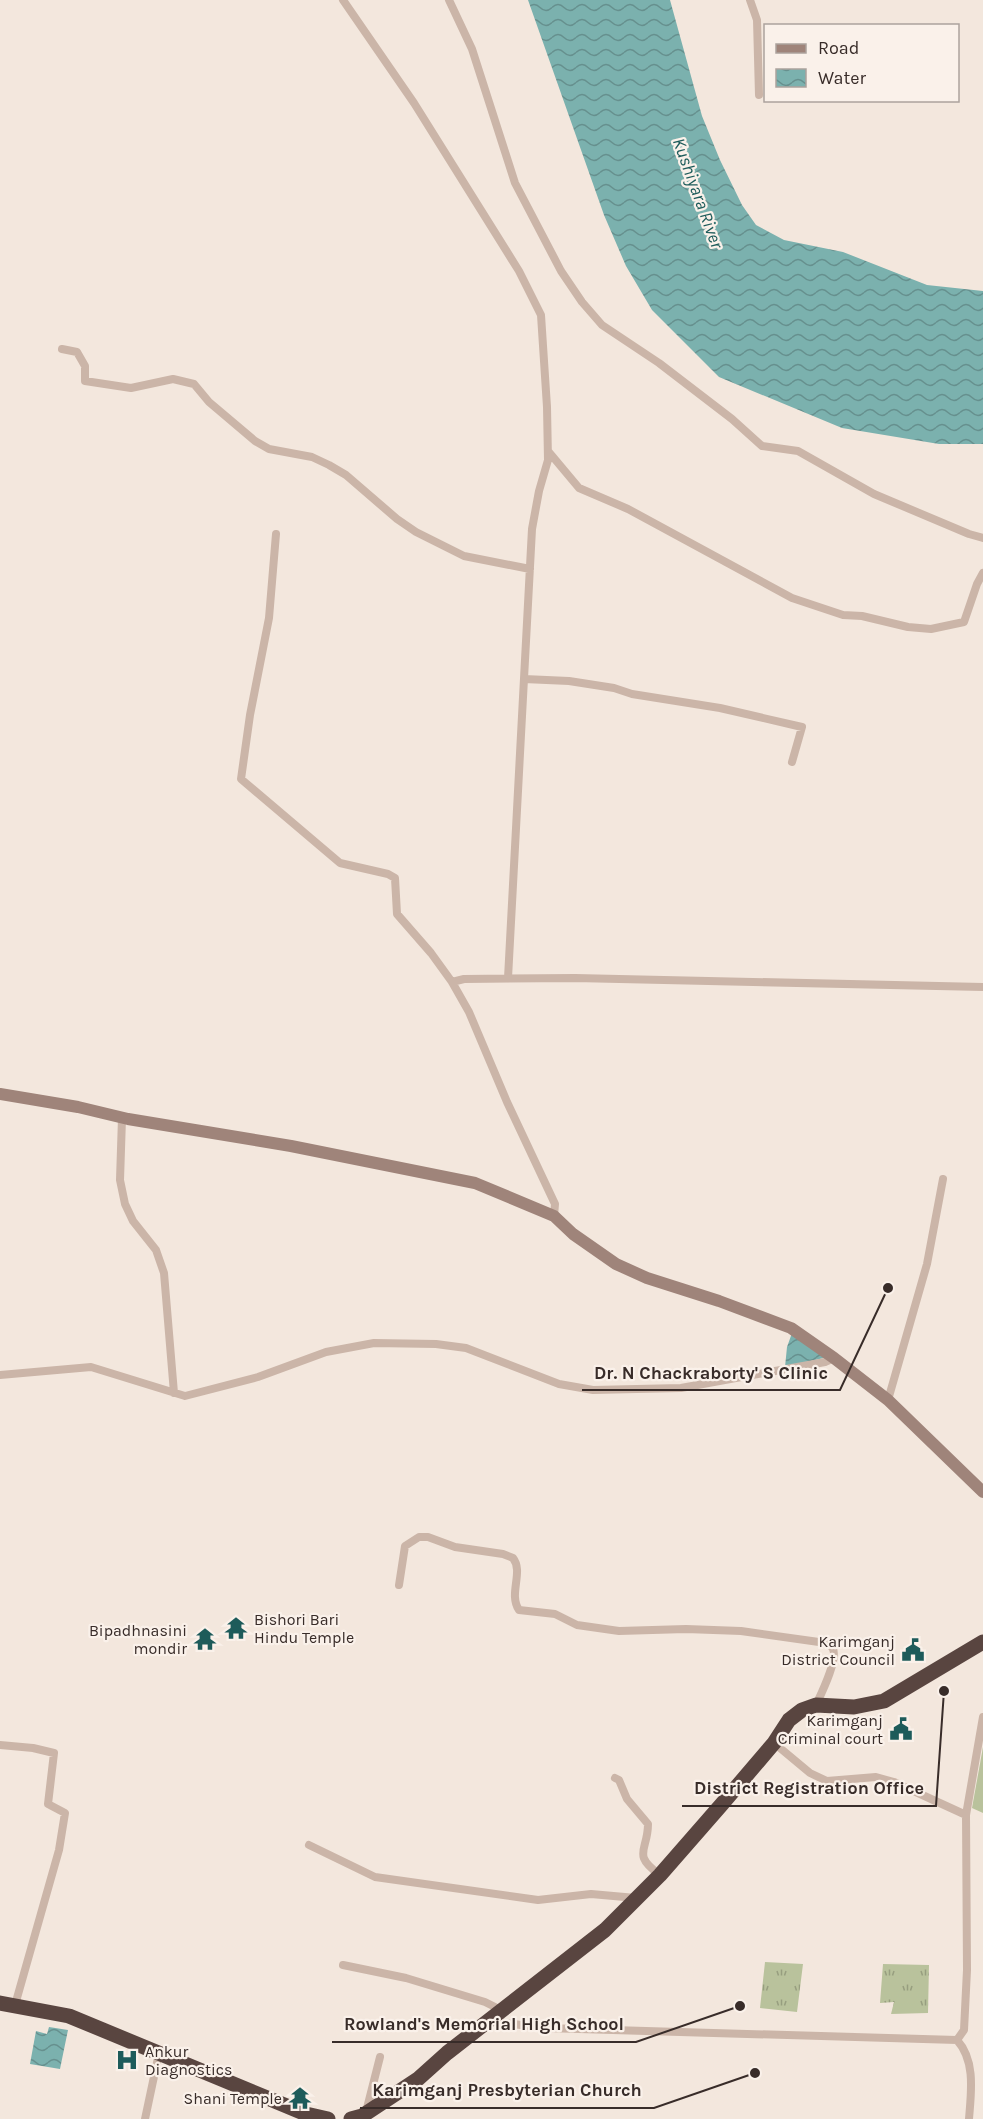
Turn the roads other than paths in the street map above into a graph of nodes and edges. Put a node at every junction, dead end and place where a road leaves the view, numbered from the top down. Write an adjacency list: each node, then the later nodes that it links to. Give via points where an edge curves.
1 (343, 0): 6 (street, via 414,103 519,271 541,315)
2 (449, 0): 8 (street, via 472,49 515,183 561,271 602,324 732,418 762,446 798,451 874,494)
3 (750, 0): 4 (street, via 757,21)
4 (759, 95)
5 (62, 349): 9 (street, via 76,352 85,366 85,381 131,388 173,379 194,384 255,441 329,465 416,532 464,556)
6 (548, 451): 9 (street, via 532,529); 10 (street, via 579,488 628,509 792,598 843,615 931,629 964,622)
7 (276, 534): 14 (street, via 269,618 241,779 340,863 395,878 397,914)
8 (983, 538)
9 (530, 569): 11 (street)
10 (983, 573)
11 (524, 679): 12 (street, via 614,688 802,727); 13 (street)
12 (792, 762)
13 (508, 978): 14 (street); 15 (street)
14 (452, 982): 19 (street, via 555,1204)
15 (983, 987)
16 (0, 1094): 17 (main road)
17 (122, 1118): 19 (main road, via 291,1146 475,1183); 22 (street, via 120,1180 125,1204 156,1250 164,1274)
18 (943, 1179): 23 (street, via 927,1264)
19 (554, 1216): 20 (main road, via 616,1264 791,1328)
20 (834, 1358): 22 (street, via 681,1388 593,1390 559,1384 466,1348 374,1343 326,1352 258,1377 185,1396); 23 (main road)
21 (0, 1375): 22 (street, via 91,1367)
22 (174, 1393)
23 (888, 1400): 24 (main road)
24 (983, 1492)
25 (399, 1585): 27 (street, via 405,1546 419,1537 428,1537 455,1547 513,1557 517,1565 515,1604 519,1610 555,1614 577,1625 619,1631 741,1631 826,1643 834,1653)
26 (983, 1642): 27 (highway, via 884,1701 854,1707)
27 (816, 1706): 29 (highway, via 789,1719)
28 (983, 1716): 32 (street)
29 (774, 1743): 32 (street, via 810,1773 827,1780 876,1777); 34 (highway)
30 (0, 1744): 37 (street, via 54,1753 48,1804 65,1813 59,1850)
31 (615, 1778): 34 (street, via 648,1824 643,1859)
32 (966, 1815): 39 (street, via 966,2000 964,2030)
33 (309, 1845): 35 (street, via 375,1877 538,1900 591,1894)
34 (660, 1875): 35 (highway)
35 (637, 1898): 38 (highway, via 605,1930)
36 (343, 1965): 38 (street, via 406,1978 485,2002 495,2007)
37 (8, 2004): 40 (highway, via 69,2016)
38 (493, 2017): 39 (street, via 545,2028); 42 (highway, via 418,2079)
39 (957, 2040): 46 (street, via 971,2069)
40 (159, 2053): 43 (street); 44 (highway)
41 (380, 2057): 42 (street)
42 (358, 2116)
43 (145, 2119)
44 (321, 2119): 45 (highway)
45 (328, 2119)
46 (969, 2119)

